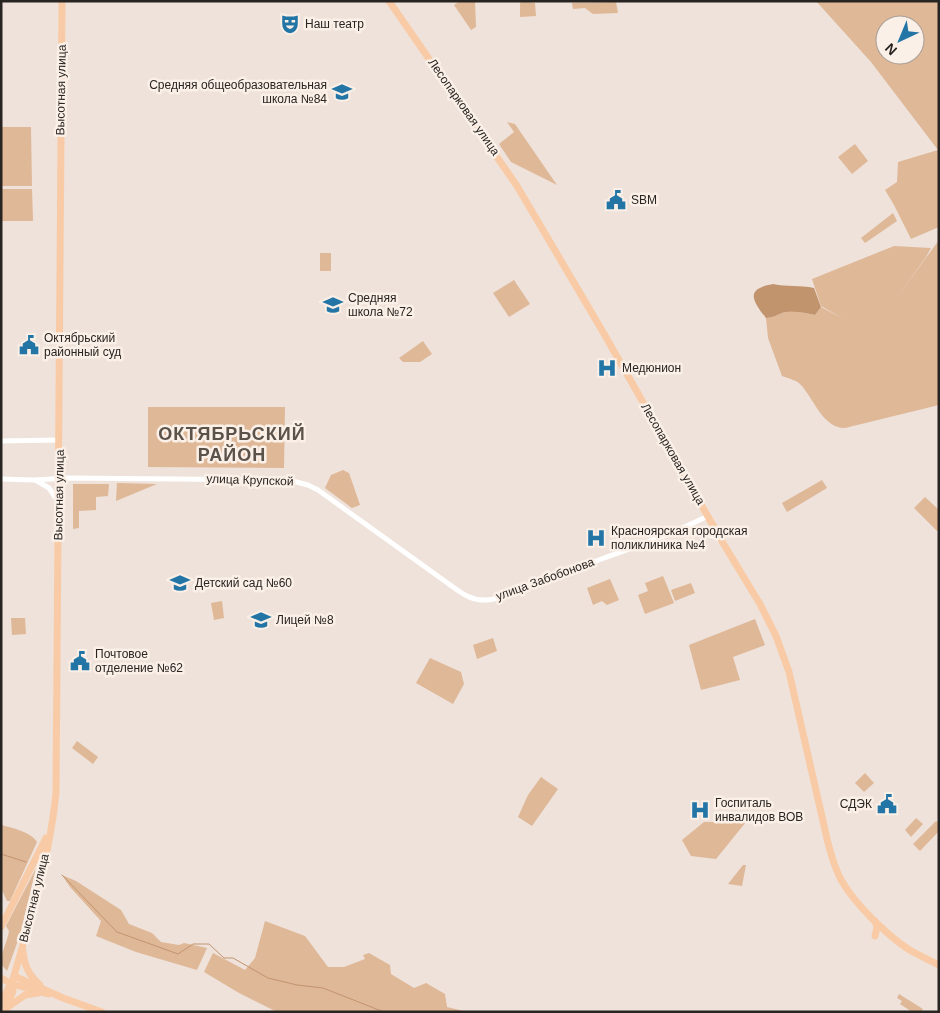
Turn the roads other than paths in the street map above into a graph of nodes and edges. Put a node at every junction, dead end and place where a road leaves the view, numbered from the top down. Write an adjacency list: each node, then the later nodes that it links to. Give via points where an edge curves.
1 (62, 1): 3 (main road, Высотная улица)
2 (389, 1): 9 (main road, Лесопарковая улица, via 517,186)
3 (60, 440): 4 (street); 5 (main road, Высотная улица)
4 (1, 441)
5 (60, 478): 7 (street, улица Крупской); 8 (main road, Высотная улица); 12 (street, улица Крупской, via 295,481 318,490)
6 (1, 479): 7 (street, улица Крупской)
7 (34, 480): 8 (street, via 53,493)
8 (59, 507): 13 (main road, Высотная улица, via 56,793)
9 (708, 516): 10 (street, улица Забобонова); 11 (main road, Лесопарковая улица)
10 (684, 526): 11 (street); 12 (street, улица Забобонова, via 495,598)
11 (724, 543): 14 (main road, Лесопарковая улица, via 760,604 789,672 835,868 848,891)
12 (465, 596)
13 (52, 824): 15 (main road); 17 (main road, Высотная улица)
14 (875, 921): 16 (main road); 18 (main road, Лесопарковая улица, via 907,948)
15 (1, 927)
16 (875, 936)
17 (22, 946): 20 (main road, Высотная улица); 21 (main road, via 26,968)
18 (939, 966)
19 (1, 978): 20 (main road)
20 (13, 980): 21 (main road); 22 (main road, Высотная улица, via 13,991)
21 (44, 991): 22 (main road, via 25,995); 23 (main road)
22 (5, 1007)
23 (102, 1012)

